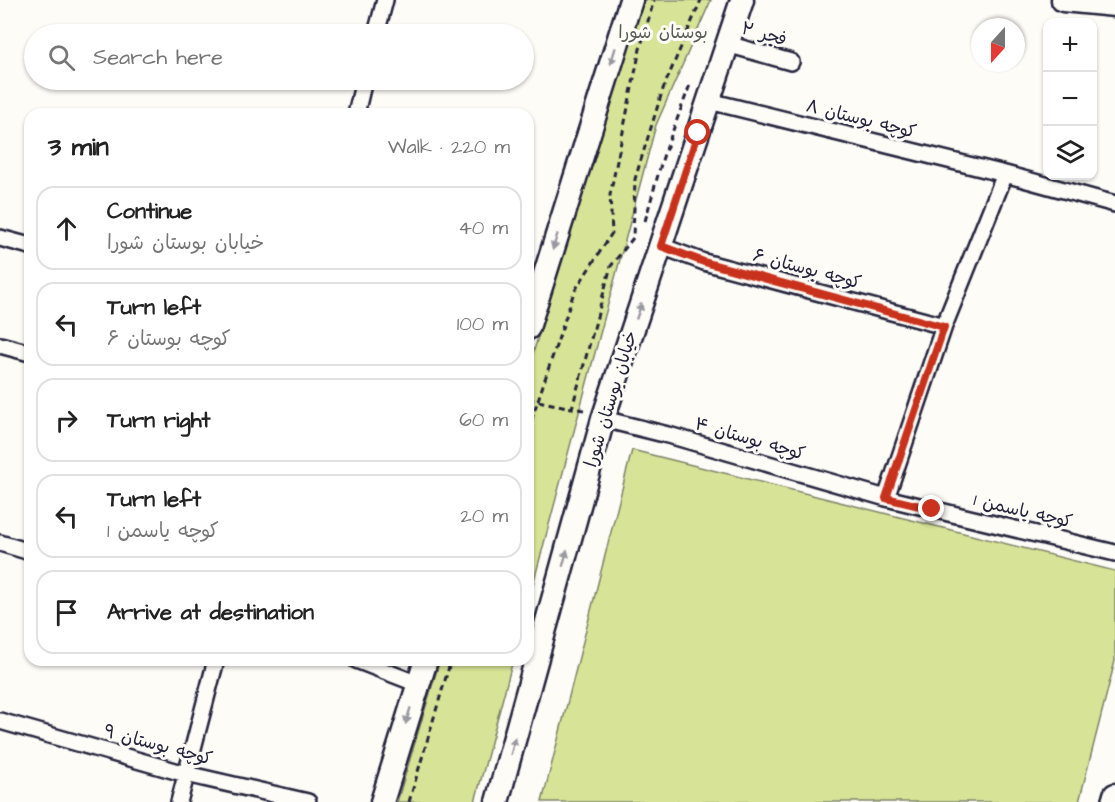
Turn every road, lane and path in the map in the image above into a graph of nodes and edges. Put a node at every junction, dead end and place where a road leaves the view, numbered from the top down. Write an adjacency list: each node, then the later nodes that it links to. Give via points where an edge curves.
1 (385, 0): 8 (street)
2 (631, 0): 19 (main road, one-way to 19)
3 (654, 0): 24 (path, via 610,195 612,233 574,292)
4 (701, 0): 25 (path, via 663,89 635,179 633,238 611,266)
5 (742, 0): 9 (main road, خیابان بوستان شورا)
6 (1063, 0): 7 (main road)
7 (1115, 5)
8 (379, 24)
9 (727, 44): 10 (street, فجر ۲); 12 (main road, خیابان بوستان شورا)
10 (791, 62)
11 (362, 90): 13 (street)
12 (709, 101): 14 (street, کوچه بوستان ۸); 18 (main road, خیابان بوستان شورا)
13 (357, 108)
14 (1005, 174): 15 (street, کوچه بوستان ۸); 20 (street)
15 (1115, 204)
16 (0, 238): 17 (street)
17 (24, 244)
18 (661, 246): 20 (street, کوچه بوستان ۶, via 704,262); 27 (main road, خیابان بوستان شورا, one-way to 18)
19 (534, 309)
20 (944, 327): 28 (street)
21 (0, 345): 22 (street)
22 (24, 351)
23 (534, 400): 24 (path)
24 (538, 401): 25 (path); 26 (path)
25 (572, 408): 27 (path)
26 (534, 413)
27 (597, 415): 28 (street, کوچه بوستان ۴); 32 (main road, خیابان بوستان شورا, one-way to 27)
28 (886, 498): 31 (street, کوچه یاسمن 1)
29 (0, 543): 30 (street)
30 (24, 550)
31 (1115, 553)
32 (534, 659)
33 (214, 666): 40 (street)
34 (372, 666): 38 (street)
35 (424, 666): 38 (main road)
36 (449, 666): 45 (path)
37 (532, 666): 46 (main road, خیابان بوستان شورا, one-way to 37)
38 (418, 684): 44 (main road, one-way to 44)
39 (0, 722): 40 (street, کوچه بوستان ۹)
40 (186, 774): 42 (street); 43 (street, کوچه بوستان ۹)
41 (1115, 795): 47 (main road)
42 (179, 802)
43 (308, 802)
44 (382, 802)
45 (409, 802)
46 (497, 802)
47 (1113, 802)

